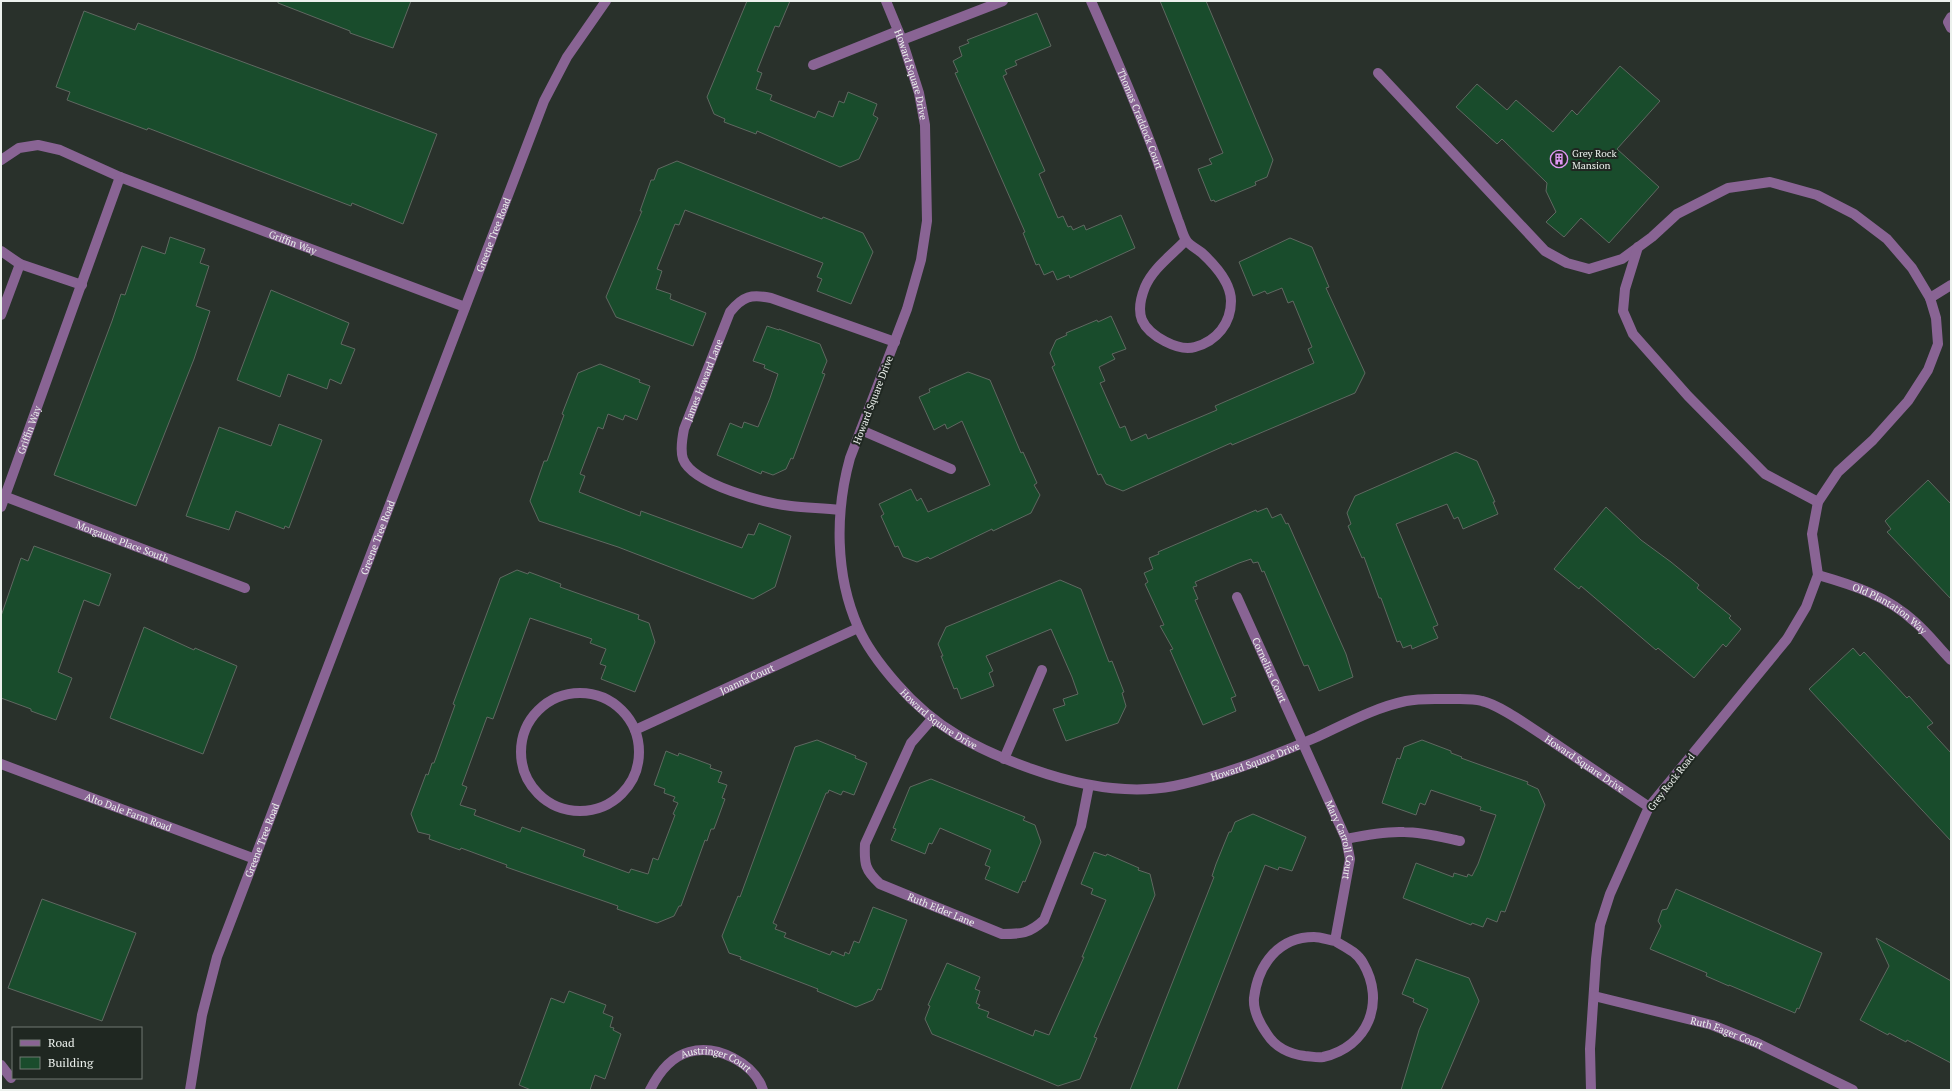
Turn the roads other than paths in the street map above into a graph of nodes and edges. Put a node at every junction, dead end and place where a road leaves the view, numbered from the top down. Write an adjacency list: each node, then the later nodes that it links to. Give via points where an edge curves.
1 (606, 1): 19 (street, Greene Tree Road, via 567,57 544,101)
2 (886, 1): 7 (street, Howard Square Drive)
3 (1002, 1): 7 (street)
4 (1091, 1): 12 (street, Thomas Craddock Court, via 1119,65)
5 (1951, 17): 6 (street, via 1948,22)
6 (1951, 28)
7 (900, 36): 8 (street); 21 (street, Howard Square Drive, via 919,93 925,126 927,221 921,260)
8 (813, 65)
9 (1378, 72): 13 (street, via 1545,251 1567,263 1589,269 1622,259)
10 (1, 160): 11 (street, Griffin Way, via 19,148 38,145 60,150)
11 (120, 177): 16 (street, Griffin Way); 19 (street, Griffin Way)
12 (1186, 240): 12 (street, Thomas Craddock Court, via 1206,257 1223,277 1231,296 1231,312 1224,328 1212,339 1195,348 1178,346 1162,340 1151,332 1142,320 1140,306 1144,288 1154,271)
13 (1638, 247): 18 (street, via 1677,214 1728,188 1770,182 1817,195 1854,214 1887,239 1912,268); 25 (street, via 1625,289 1623,311 1633,334 1688,396 1765,474)
14 (1, 251): 15 (street)
15 (20, 264): 16 (street); 20 (street)
16 (82, 285): 24 (street, Griffin Way)
17 (1951, 285): 18 (street)
18 (1930, 298): 25 (street, via 1936,318 1938,344 1928,370 1908,401 1873,440 1838,472)
19 (465, 307): 43 (street, Greene Tree Road)
20 (1, 315)
21 (895, 342): 22 (street, Howard Square Drive); 27 (street, James Howard Lane, via 771,298 757,295 746,298 738,302 730,312 684,429 681,443 684,460 691,470 704,479 763,501)
22 (861, 430): 23 (street); 27 (street, Howard Square Drive, via 844,480)
23 (951, 469)
24 (3, 496): 26 (street, Griffin Way); 29 (street, Morgause Place South)
25 (1818, 502): 28 (street, via 1812,534)
26 (1, 507)
27 (840, 510): 31 (street, Howard Square Drive, via 840,552 844,579 848,601)
28 (1818, 575): 32 (street, Old Plantation Way, via 1870,592 1889,603 1914,621); 40 (street, Grey Rock Road, via 1806,607 1787,640)
29 (245, 588)
30 (1237, 597): 36 (street, Cornelius Court)
31 (858, 628): 34 (street, Howard Square Drive, via 873,655 888,674); 35 (street, Joanna Court)
32 (1951, 660)
33 (1042, 670): 37 (street)
34 (932, 719): 37 (street, Howard Square Drive, via 960,738); 39 (street, Ruth Elder Lane, via 911,743 865,844 864,861 869,873 880,884 1002,934 1020,934 1034,930 1044,920 1078,834)
35 (635, 730): 35 (street, via 640,755 632,782 610,805 579,813 540,798 523,771 521,741 532,717 554,699 578,693 599,696 620,709)
36 (1303, 743): 39 (street, Howard Square Drive, via 1251,764 1173,786 1139,789); 40 (street, Howard Square Drive, via 1406,701 1482,701 1517,718); 41 (street, Mary Carroll Court)
37 (1004, 759): 39 (street, Howard Square Drive, via 1050,775)
38 (1, 764): 43 (street, Alto Dale Farm Road)
39 (1090, 785)
40 (1649, 808): 45 (street, Grey Rock Road, via 1610,894 1600,926)
41 (1346, 839): 42 (street, via 1403,832); 44 (street, Mary Carroll Court, via 1350,859)
42 (1460, 841)
43 (255, 859): 48 (street, Greene Tree Road, via 217,957 202,1015)
44 (1335, 941): 44 (street, via 1354,952 1363,962 1372,984 1374,1006 1359,1037 1344,1049 1322,1057 1295,1055 1270,1039 1259,1022 1254,1002 1256,981 1262,967 1278,950 1290,942 1314,937)
45 (1594, 996): 51 (street, Grey Rock Road, via 1590,1049); 52 (street, Ruth Eager Court, via 1712,1025 1757,1043)
46 (1, 1065): 47 (street)
47 (11, 1078)
48 (190, 1090)
49 (650, 1090): 50 (street, Austringer Court, via 657,1076 672,1061 688,1052 705,1050 729,1056 748,1067)
50 (763, 1090)
51 (1591, 1090)
52 (1852, 1090)

